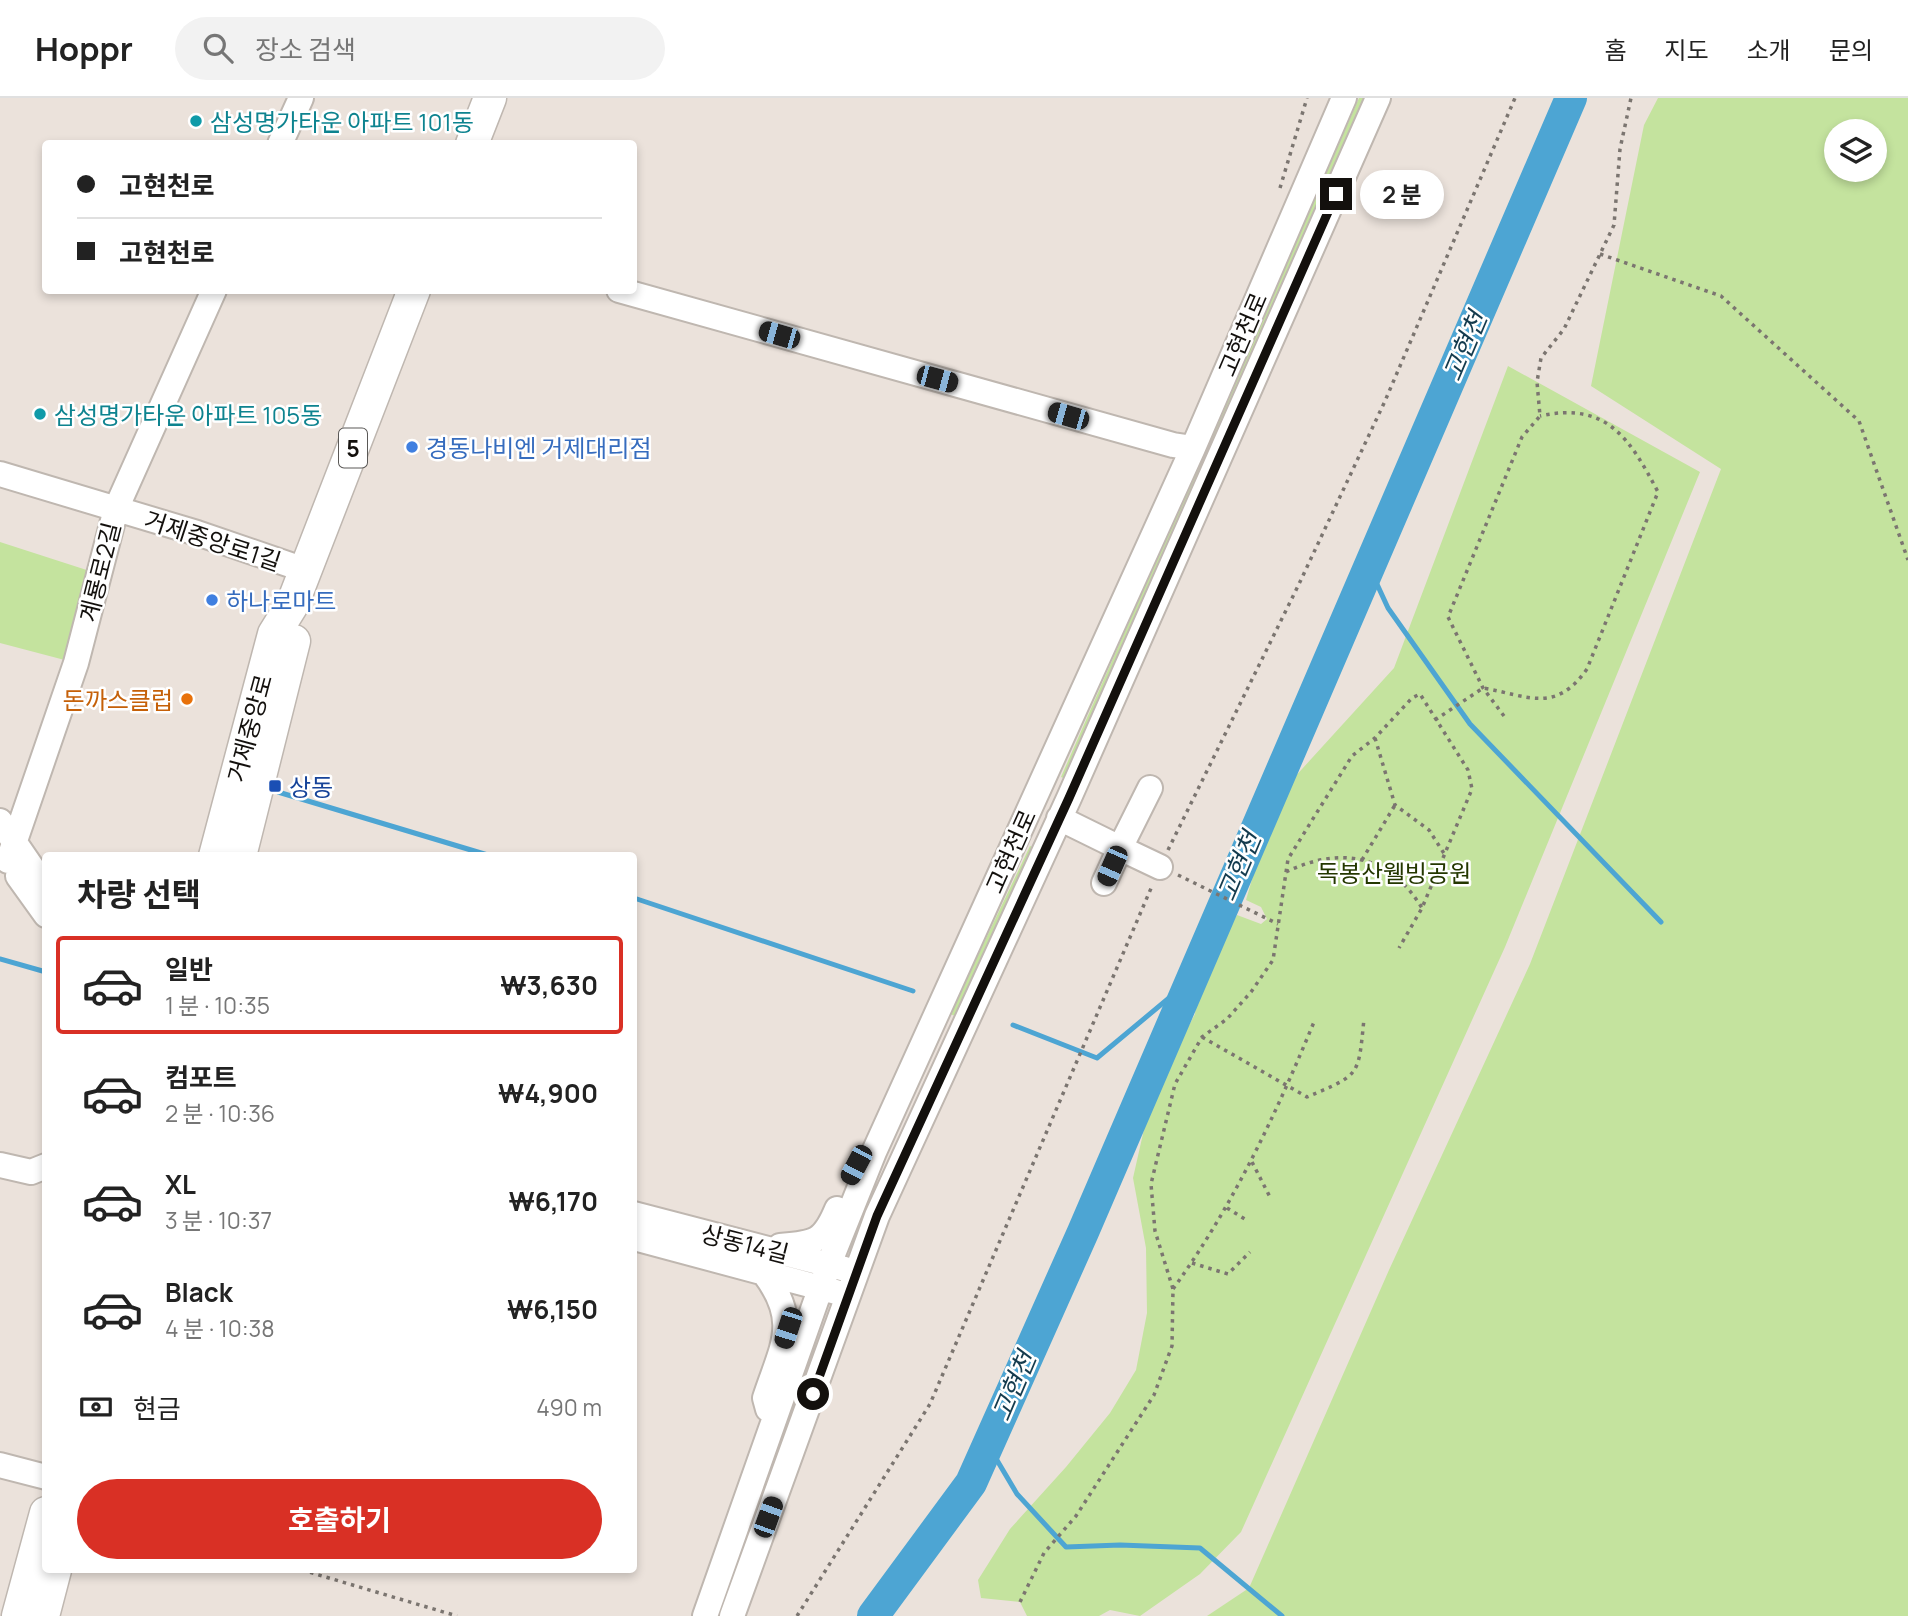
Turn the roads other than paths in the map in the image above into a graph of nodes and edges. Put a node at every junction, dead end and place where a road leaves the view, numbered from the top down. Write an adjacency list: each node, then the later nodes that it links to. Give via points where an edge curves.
1 (301, 98): 5 (street)
2 (490, 98): 6 (main road)
3 (1344, 98): 10 (street, 고현천로)
4 (1378, 98): 16 (street, 고현천로)
5 (282, 140)
6 (474, 140)
7 (212, 294): 12 (street, 계룡로2길)
8 (412, 294): 13 (main road, 거제중앙로 / 5)
9 (634, 294): 10 (street, via 1160,442)
10 (1193, 447): 26 (street, 고현천로)
11 (0, 474): 12 (street, 거제중앙로1길)
12 (116, 509): 13 (street, 거제중앙로1길); 19 (street, 계룡로2길, via 76,663)
13 (305, 570): 14 (main road, 거제중앙로 / 5)
14 (292, 605): 20 (main road, 거제중앙로 / 5, via 274,634); 21 (main road, 거제중앙로 / 5, via 295,638)
15 (1150, 788): 18 (street)
16 (1059, 818): 18 (street); 34 (street, 고현천로, via 877,1216)
17 (0, 821): 19 (street)
18 (1120, 848): 22 (street); 23 (street)
19 (8, 852): 24 (street); 25 (street)
20 (216, 852)
21 (241, 852)
22 (1160, 867)
23 (1104, 883)
24 (42, 884)
25 (42, 908)
26 (874, 1152): 31 (street, via 856,1165 822,1237); 32 (street, 고현천로)
27 (0, 1165): 28 (street, via 31,1172)
28 (42, 1168)
29 (637, 1215): 31 (street, 상동14길)
30 (637, 1239): 33 (street, 상동14길)
31 (771, 1249): 32 (street, 상동14길)
32 (829, 1264): 34 (street, 상동14길); 35 (street, 고현천로)
33 (764, 1273): 35 (street, 상동14길); 36 (street, via 780,1298 788,1328 765,1398)
34 (853, 1283): 35 (street, 상동14길); 44 (street, 고현천로)
35 (821, 1288): 36 (street, 고현천로)
36 (775, 1420): 43 (street, 고현천로)
37 (0, 1465): 38 (street)
38 (42, 1476)
39 (42, 1528): 41 (main road)
40 (54, 1573): 42 (main road)
41 (19, 1616)
42 (43, 1616)
43 (705, 1616)
44 (732, 1616)

